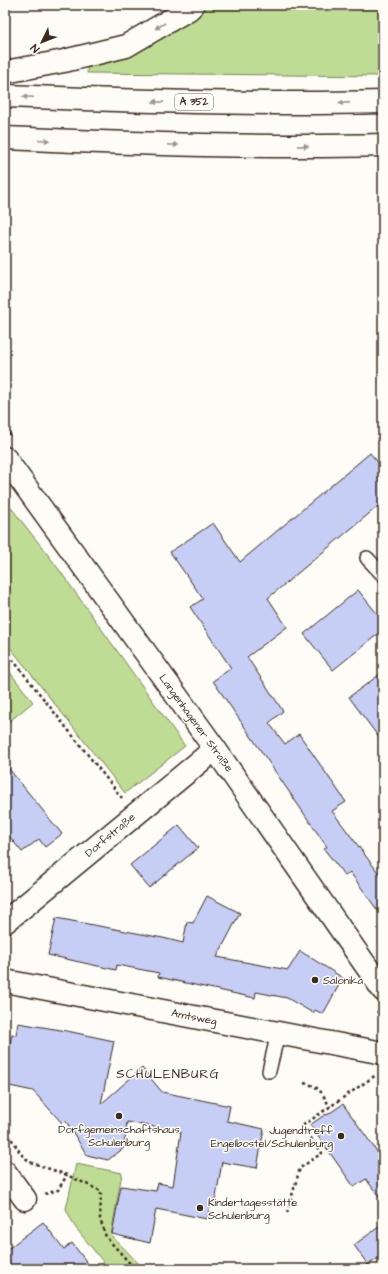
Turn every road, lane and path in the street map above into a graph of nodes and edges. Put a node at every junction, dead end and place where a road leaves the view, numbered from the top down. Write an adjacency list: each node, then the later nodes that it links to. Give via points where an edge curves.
1 (193, 5): 2 (main road, one-way to 2, via 126,46)
2 (5, 72)
3 (5, 96): 4 (main road, A 352, one-way to 3, via 127,101)
4 (383, 102)
5 (5, 138): 6 (main road, one-way to 6, via 134,144)
6 (383, 146)
7 (5, 458): 11 (main road, Langenhagener Straße)
8 (367, 558): 9 (lane)
9 (383, 575)
10 (5, 650): 12 (path)
11 (215, 749): 12 (main road, Dorfstraße); 15 (main road, Langenhagener Straße)
12 (135, 814): 13 (main road, Dorfstraße)
13 (5, 922)
14 (5, 981): 16 (main road, Amtsweg)
15 (383, 990)
16 (278, 1033): 17 (main road, Amtsweg); 18 (lane)
17 (383, 1053)
18 (269, 1071)
19 (377, 1074): 21 (path)
20 (304, 1083): 21 (path, via 315,1085)
21 (330, 1107): 26 (path, via 302,1126 322,1153 300,1168)
22 (5, 1129): 24 (path, via 21,1154 30,1162)
23 (5, 1172): 25 (main road)
24 (67, 1175): 25 (path, via 58,1190); 27 (path, via 101,1191 100,1219 106,1237)
25 (25, 1199)
26 (287, 1213)
27 (135, 1269)

